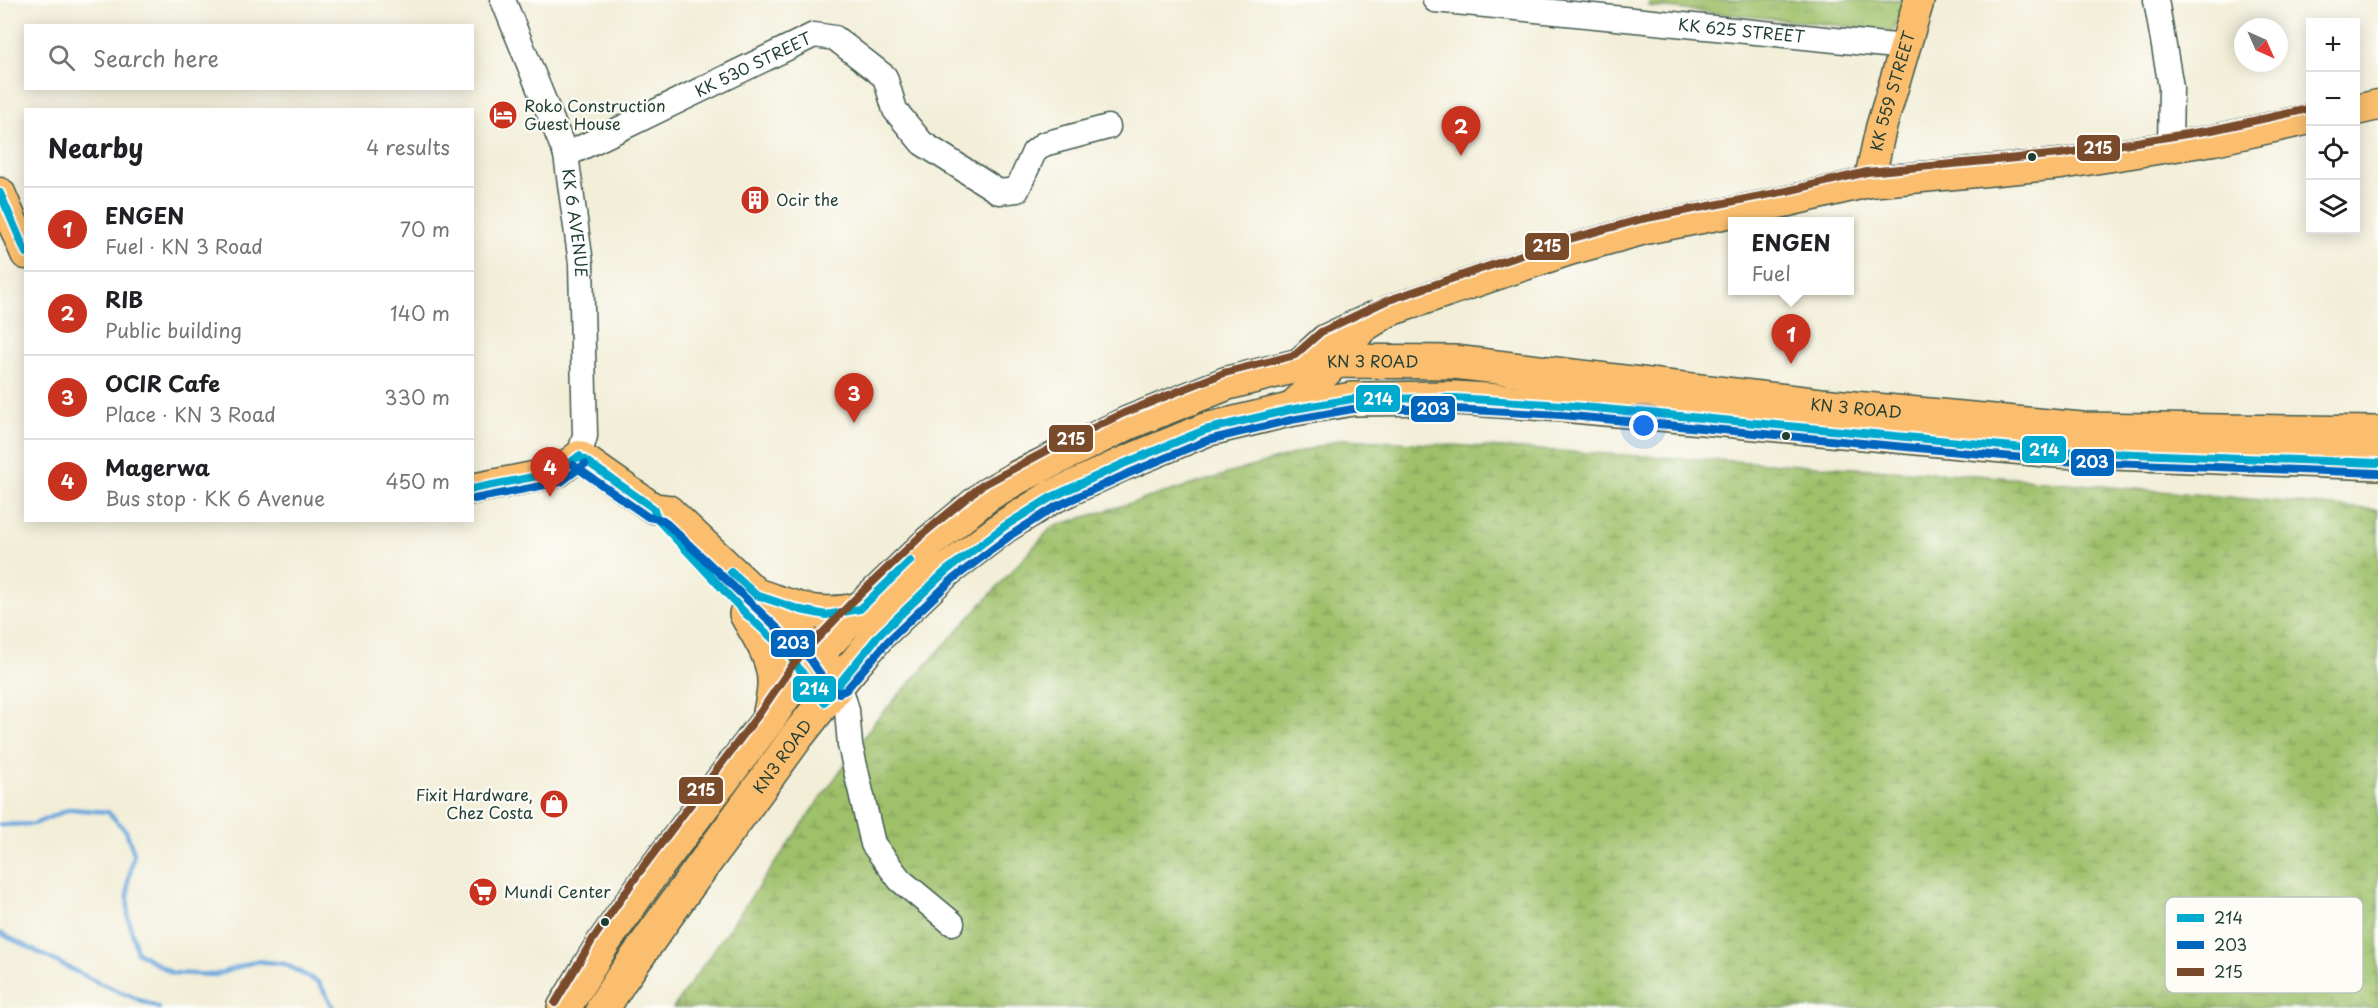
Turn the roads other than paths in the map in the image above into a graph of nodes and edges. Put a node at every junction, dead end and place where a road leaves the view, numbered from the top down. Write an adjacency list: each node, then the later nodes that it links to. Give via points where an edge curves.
1 (503, 0): 11 (street, KK 6 AVENUE)
2 (1435, 0): 5 (street, KK 625 STREET)
3 (1919, 0): 5 (main road, KK 559 STREET)
4 (2156, 0): 10 (street, via 2172,87)
5 (1905, 47): 12 (main road, KK 559 STREET)
6 (2378, 105): 7 (main road)
7 (2360, 109)
8 (2306, 120): 10 (main road)
9 (1108, 127): 11 (street, KK 530 STREET, via 1044,144 1034,152 1017,190 999,192 922,143 894,110 885,77 835,38 814,35)
10 (2170, 146): 12 (main road, via 2061,164)
11 (566, 155): 21 (street, KK 6 AVENUE, via 581,263 585,436)
12 (1869, 182): 15 (main road, via 1569,250 1389,311)
13 (0, 193): 14 (main road)
14 (24, 249)
15 (1369, 323): 16 (highway, via 1364,339); 17 (main road); 18 (highway, via 1326,341)
16 (1380, 360): 17 (highway, KN 3 ROAD); 20 (highway, KN 3 ROAD, via 1454,362 1821,405 2082,429)
17 (1337, 361): 18 (highway, KN 3 ROAD); 19 (main road)
18 (1300, 365): 25 (highway, KN 3 ROAD, via 1228,383 1138,419 1010,481 938,536)
19 (1289, 410): 22 (highway, KN3 ROAD, via 1352,399 1455,398 2056,451); 27 (highway, KN3 ROAD, via 1205,430 1050,498 946,571 879,635)
20 (2378, 433)
21 (579, 456): 23 (main road, via 558,472); 24 (main road, via 654,508 668,510)
22 (2378, 463)
23 (474, 489)
24 (751, 604): 25 (highway, via 826,615); 26 (main road); 28 (highway, via 773,674)
25 (860, 609): 26 (highway, KN 3 ROAD)
26 (810, 661): 27 (main road); 28 (highway, KN 3 ROAD)
27 (832, 693): 29 (street, via 850,745 873,844 900,880); 31 (highway, KN3 ROAD, via 679,898)
28 (768, 720): 30 (highway, KN 3 ROAD, via 650,876)
29 (952, 922)
30 (564, 1008)
31 (603, 1008)

